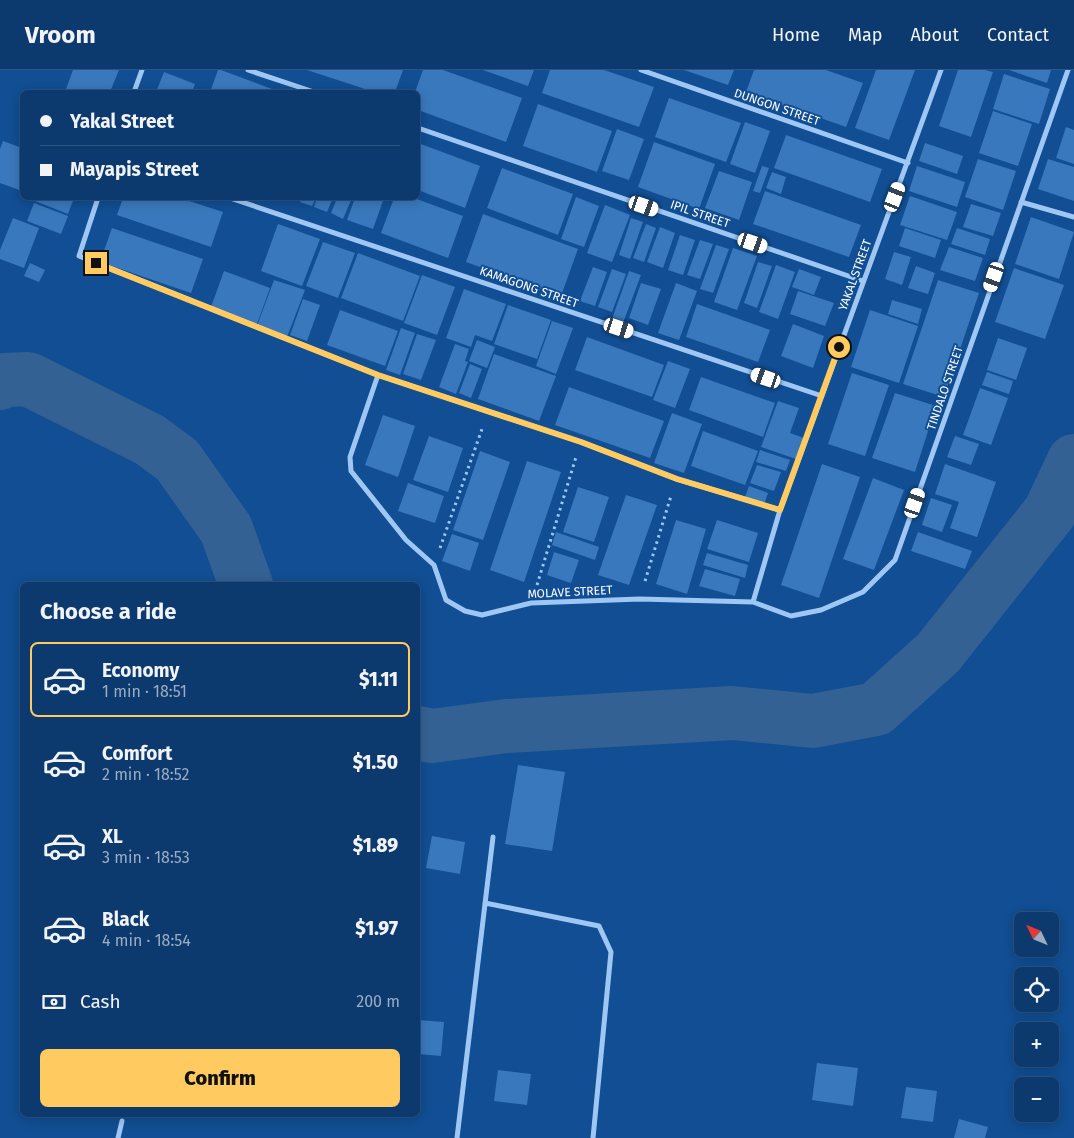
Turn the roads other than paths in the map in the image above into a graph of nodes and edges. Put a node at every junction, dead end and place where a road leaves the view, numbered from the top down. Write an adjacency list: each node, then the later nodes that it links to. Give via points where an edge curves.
1 (142, 70): 6 (street)
2 (248, 70): 7 (street)
3 (641, 70): 9 (street, DUNGON STREET)
4 (941, 70): 9 (street, YAKAL STREET)
5 (1068, 70): 12 (street, TINDALO STREET)
6 (135, 90)
7 (308, 90)
8 (420, 129): 14 (street, IPIL STREET)
9 (908, 164): 14 (street, YAKAL STREET)
10 (97, 200): 15 (street, via 78,256)
11 (236, 200): 16 (street, KAMAGONG STREET)
12 (1021, 202): 13 (street); 18 (street, TINDALO STREET, via 895,560 862,592 821,610 791,616)
13 (1074, 217)
14 (863, 281): 16 (street, YAKAL STREET)
15 (378, 375): 17 (street, via 581,442 677,479); 18 (street, MOLAVE STREET, via 350,457 351,471 406,540 434,565 446,600 465,611 482,615 531,602 640,599)
16 (822, 396): 17 (street, YAKAL STREET)
17 (780, 510): 18 (street, YAKAL STREET)
18 (753, 602)
19 (493, 836): 20 (street)
20 (485, 903): 23 (street); 24 (street, via 599,926 611,952)
21 (122, 1121): 22 (street)
22 (118, 1138)
23 (457, 1138)
24 (593, 1138)

